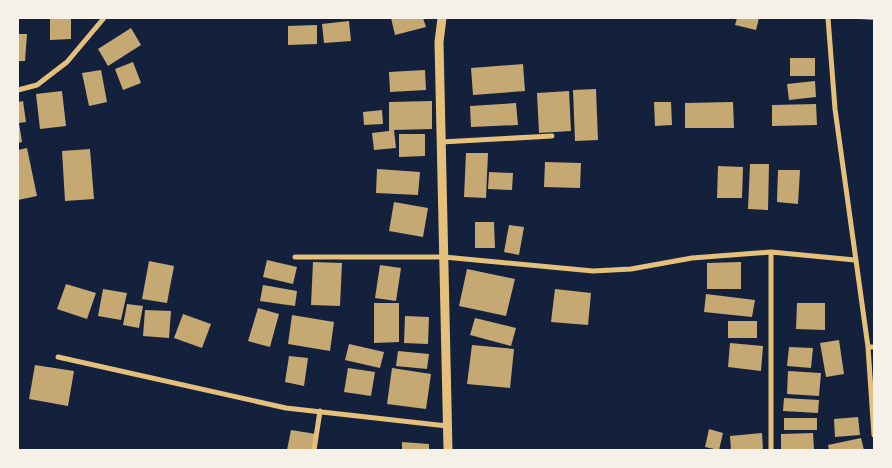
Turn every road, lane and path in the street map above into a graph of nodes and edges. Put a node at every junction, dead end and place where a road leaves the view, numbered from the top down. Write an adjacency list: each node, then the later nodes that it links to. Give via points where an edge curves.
1 (104, 18): 4 (street, via 67,62 37,85)
2 (442, 18): 6 (street, via 439,42)
3 (828, 18): 10 (street, via 835,109)
4 (18, 90)
5 (552, 136): 6 (street)
6 (441, 142): 9 (street)
7 (771, 252): 9 (street, via 692,258 632,270 593,270); 10 (street); 18 (street)
8 (295, 257): 9 (street)
9 (444, 257): 14 (street)
10 (855, 260): 11 (street)
11 (871, 347): 15 (street)
12 (58, 357): 13 (street, via 286,408)
13 (320, 411): 14 (street); 16 (street)
14 (447, 426): 17 (street)
15 (874, 435)
16 (314, 450)
17 (448, 450)
18 (771, 450)

